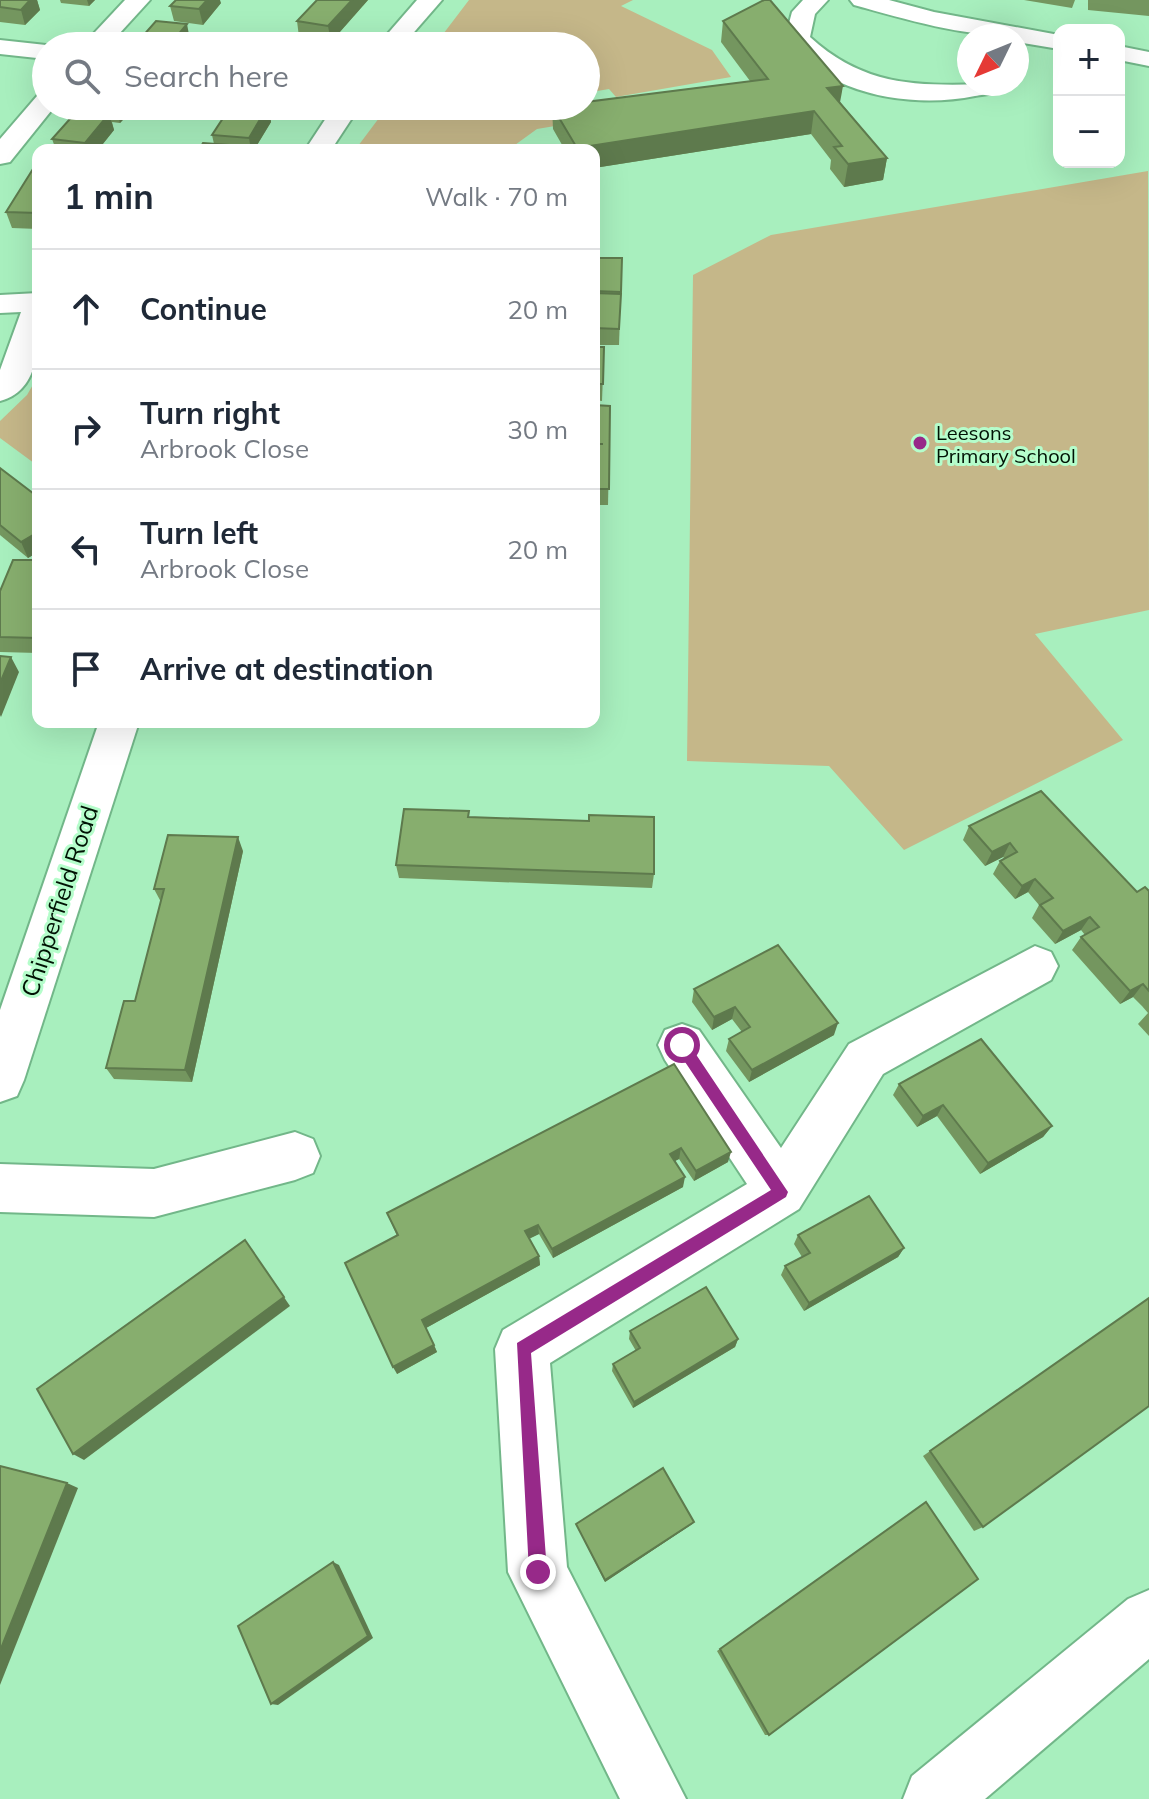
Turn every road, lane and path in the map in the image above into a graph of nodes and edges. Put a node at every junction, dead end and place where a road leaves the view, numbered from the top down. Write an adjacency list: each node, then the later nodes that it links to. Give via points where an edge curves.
1 (138, 0): 5 (street)
2 (430, 0): 6 (street)
3 (816, 0): 12 (street, via 804,12 797,38 842,76 880,89)
4 (862, 0): 7 (street)
5 (107, 32)
6 (401, 32)
7 (1047, 46)
8 (0, 47): 9 (street)
9 (32, 50)
10 (1125, 55): 11 (street)
11 (1148, 63)
12 (957, 91)
13 (32, 118): 16 (street)
14 (338, 120): 15 (street)
15 (322, 144)
16 (0, 156)
17 (0, 304): 18 (street)
18 (32, 304)
19 (32, 322): 20 (street, via 13,379)
20 (0, 391)
21 (117, 728): 24 (street, Chipperfield Road)
22 (1035, 966): 27 (street, via 866,1059)
23 (682, 1045): 27 (street)
24 (0, 1080)
25 (295, 1156): 26 (street, via 154,1193)
26 (0, 1188)
27 (781, 1192): 29 (street, via 522,1349 538,1572)
28 (1149, 1620): 30 (street)
29 (654, 1799)
30 (935, 1799)

